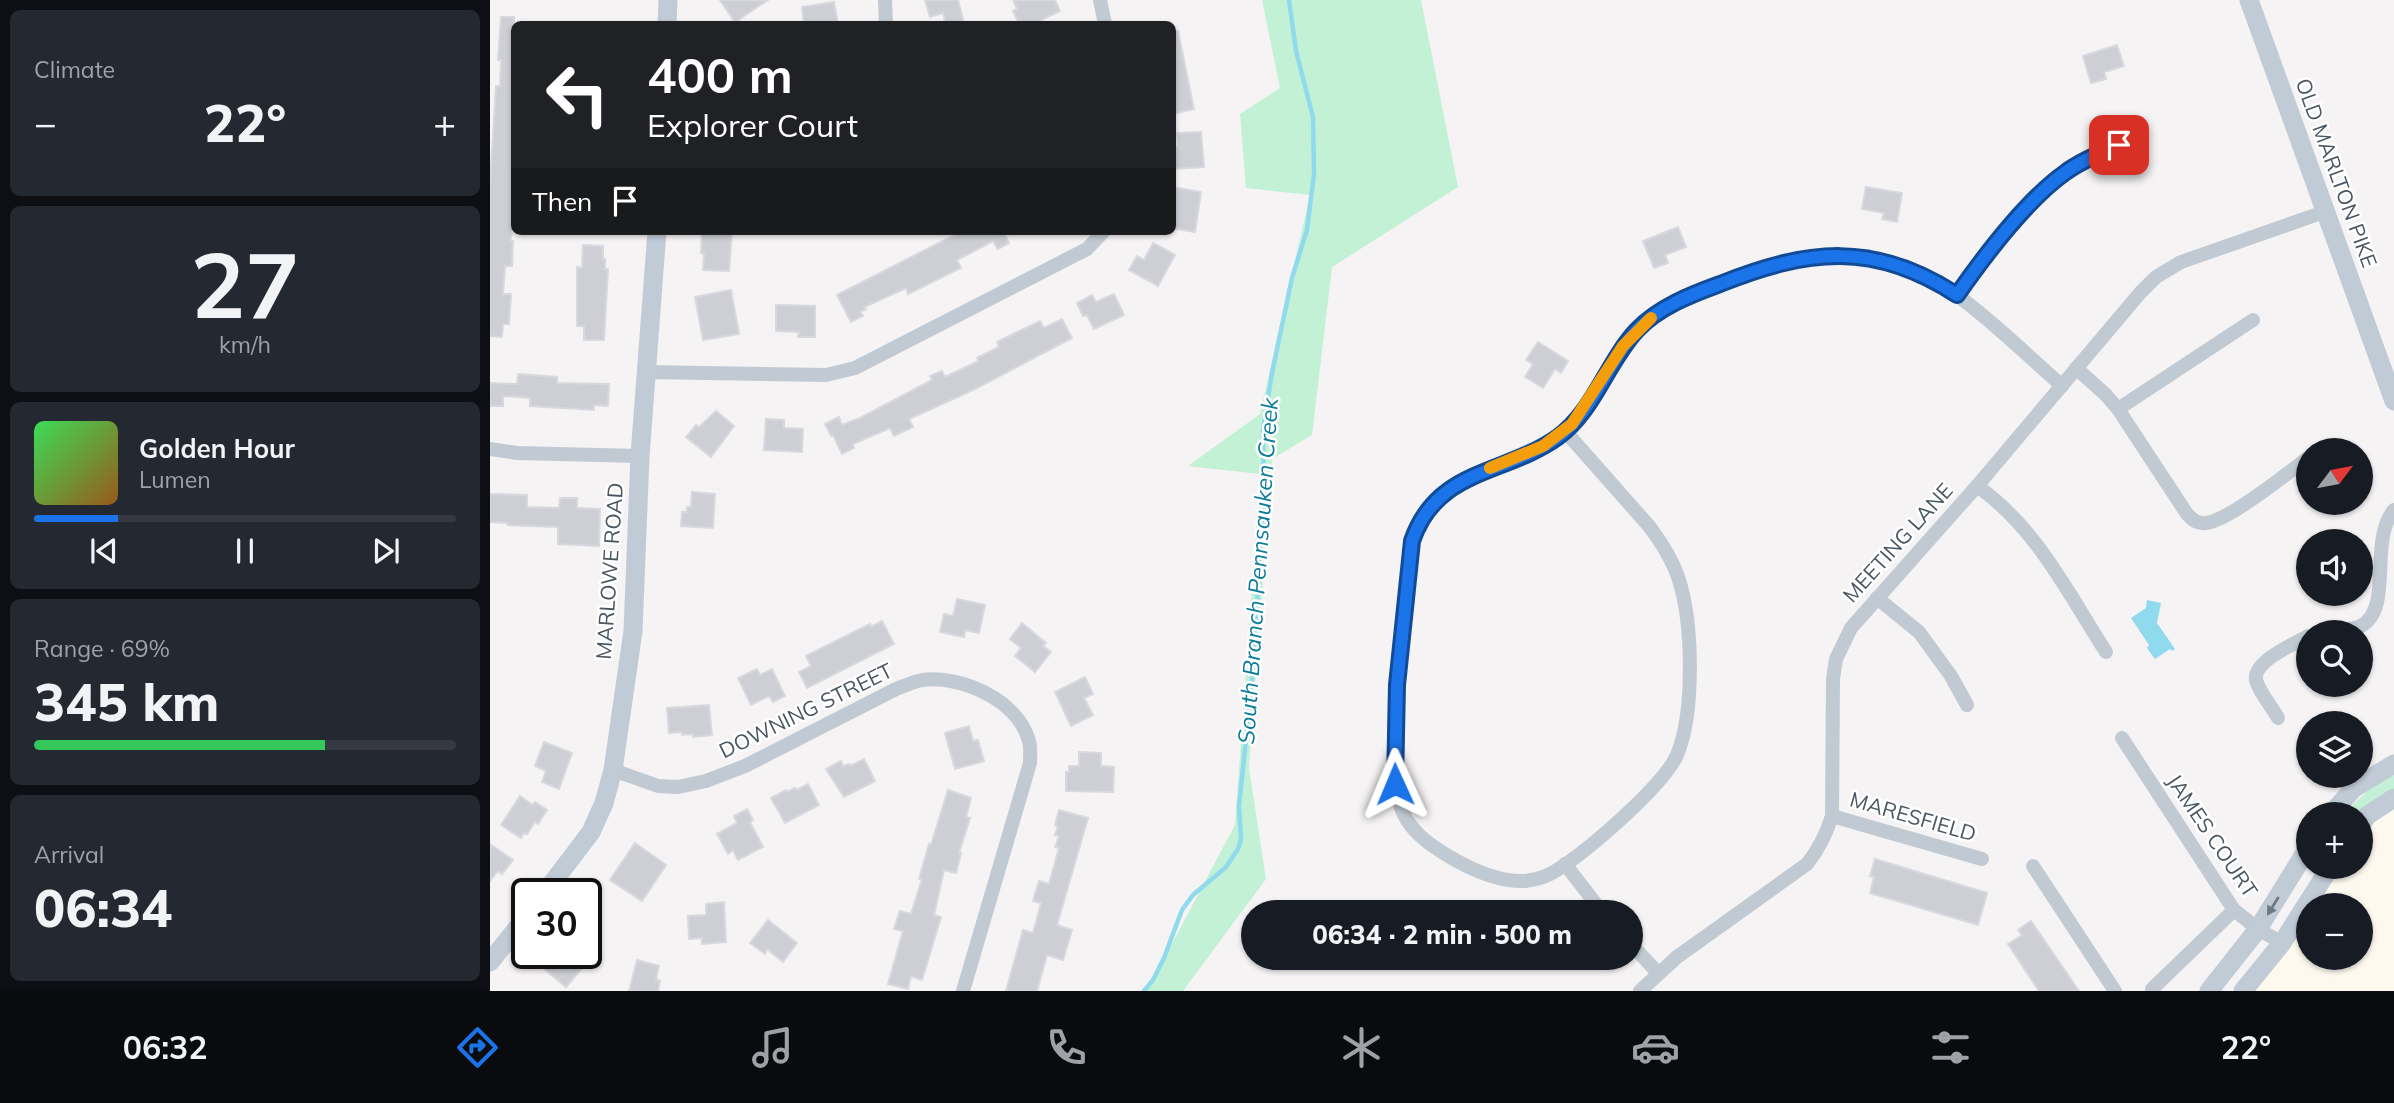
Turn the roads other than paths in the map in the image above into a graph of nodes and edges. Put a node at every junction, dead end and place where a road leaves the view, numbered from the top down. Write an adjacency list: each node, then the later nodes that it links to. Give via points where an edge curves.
1 (668, 0): 5 (street)
2 (885, 0): 6 (street)
3 (1100, 0): 7 (street)
4 (2249, 0): 9 (street, OLD MARLTON PIKE)
5 (667, 21)
6 (886, 21)
7 (1104, 21)
8 (2119, 145): 12 (street, via 2078,164 2051,184)
9 (2324, 212): 14 (street, MEETING LANE, via 2181,262 2156,277); 17 (street, OLD MARLTON PIKE)
10 (657, 235): 15 (street, MARLOWE ROAD)
11 (1100, 235): 15 (street, via 1087,249 855,368 826,375)
12 (1957, 295): 16 (street); 19 (street, via 1921,273 1860,257 1817,256 1755,270 1671,304 1653,316 1623,346 1583,411)
13 (2253, 320): 18 (street)
14 (2076, 368): 16 (street, MEETING LANE); 18 (street)
15 (647, 372): 21 (street, MARLOWE ROAD)
16 (2062, 386): 23 (street, MEETING LANE)
17 (2394, 401)
18 (2118, 409): 22 (street, via 2194,521 2204,524 2224,516)
19 (1565, 431): 39 (street, via 1650,526 1678,576 1688,631 1688,707 1676,758 1655,786); 39 (street, via 1543,446 1456,484 1428,508 1418,524 1412,541 1399,656 1394,766 1405,819 1429,844 1451,858 1491,876 1525,881)
20 (490, 449): 21 (street)
21 (640, 456): 33 (street, MARLOWE ROAD, via 632,631)
22 (2296, 466)
23 (1977, 486): 25 (street, MEETING LANE); 28 (street, via 2024,527)
24 (2394, 510): 26 (street, via 2383,534 2378,609)
25 (1877, 598): 29 (street, via 1919,632); 37 (street, MEETING LANE, via 1851,628 1836,659)
26 (2370, 620)
27 (2296, 643): 30 (street, via 2266,661 2256,675)
28 (2106, 652)
29 (1967, 705)
30 (2278, 718)
31 (2122, 738): 45 (street, JAMES COURT)
32 (2394, 764): 35 (street, via 2354,788)
33 (613, 770): 42 (street, MARLOWE ROAD, via 591,832); 53 (street, DOWNING STREET, via 658,786 706,781 919,681 941,679 971,685 995,698 1018,719 1029,741 1030,763)
34 (2394, 798): 36 (street)
35 (2342, 802)
36 (2373, 812)
37 (1832, 816): 38 (street, MARESFIELD); 51 (street, MEETING LANE, via 1826,836 1807,864)
38 (1982, 859)
39 (1565, 864): 44 (street)
40 (2033, 866): 55 (street)
41 (2296, 867): 46 (street, one-way to 46)
42 (556, 878)
43 (2322, 879): 48 (street)
44 (1593, 900)
45 (2234, 910): 46 (street, JAMES COURT); 52 (street)
46 (2258, 929): 48 (street, JAMES COURT); 56 (street)
47 (511, 936): 50 (street)
48 (2282, 943): 57 (street)
49 (1643, 956): 51 (street)
50 (490, 962)
51 (1658, 972): 54 (street, MEETING LANE)
52 (2152, 989)
53 (963, 991)
54 (1640, 991)
55 (2115, 991)
56 (2209, 991)
57 (2244, 991)

